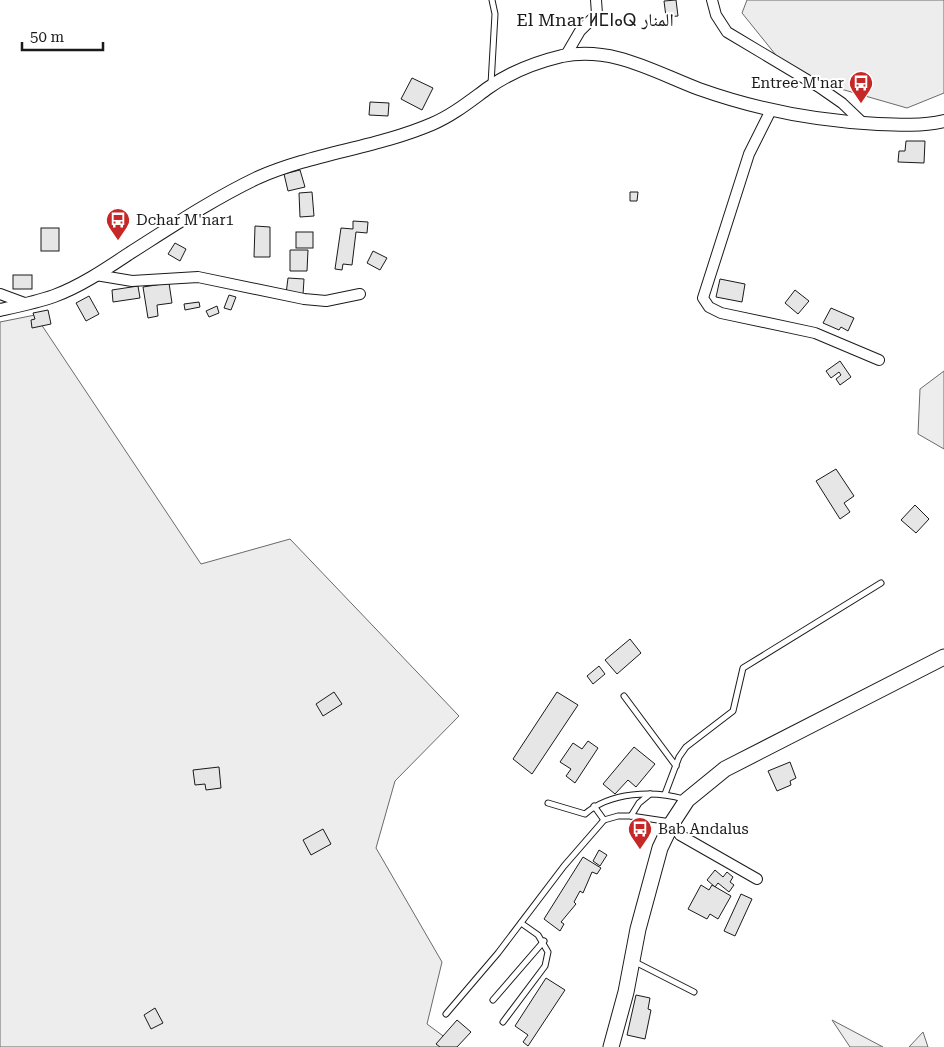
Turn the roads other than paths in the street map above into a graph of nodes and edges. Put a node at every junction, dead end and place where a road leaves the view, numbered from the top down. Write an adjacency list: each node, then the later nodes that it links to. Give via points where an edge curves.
1 (492, 0): 5 (lane, via 495,14)
2 (596, 0): 4 (street, via 597,14 580,32)
3 (712, 0): 8 (street, via 716,15 727,32 819,87)
4 (566, 56): 5 (street, via 524,69); 6 (street, via 602,55 635,61 696,88)
5 (491, 86): 9 (street, via 432,124 292,165 239,187)
6 (771, 110): 8 (street, via 838,122); 14 (street, via 749,154 703,298 709,307 721,312 815,333)
7 (944, 121): 8 (street, via 912,125)
8 (863, 123)
9 (96, 275): 11 (street, via 132,281 198,277 304,300 326,301); 12 (street, via 56,295)
10 (0, 294): 12 (street)
11 (360, 294)
12 (28, 304): 13 (street)
13 (0, 310)
14 (879, 360)
15 (881, 583): 18 (lane, via 744,668 733,711 686,747)
16 (944, 657): 21 (main road, via 725,769)
17 (624, 696): 18 (lane)
18 (676, 766): 20 (lane)
19 (650, 794): 20 (lane); 23 (lane, via 600,802); 24 (lane)
20 (666, 794): 21 (lane)
21 (687, 800): 26 (main road)
22 (548, 803): 23 (lane, via 585,814)
23 (594, 806): 25 (lane)
24 (631, 816): 25 (lane); 26 (lane)
25 (604, 820): 28 (lane)
26 (672, 822): 27 (street, via 680,835); 30 (main road, via 660,848)
27 (757, 879)
28 (521, 923): 29 (lane); 33 (lane)
29 (544, 941): 32 (lane); 34 (lane, via 548,952 545,966)
30 (632, 961): 31 (lane); 35 (main road)
31 (694, 992)
32 (493, 1000)
33 (446, 1014)
34 (503, 1022)
35 (611, 1047)

